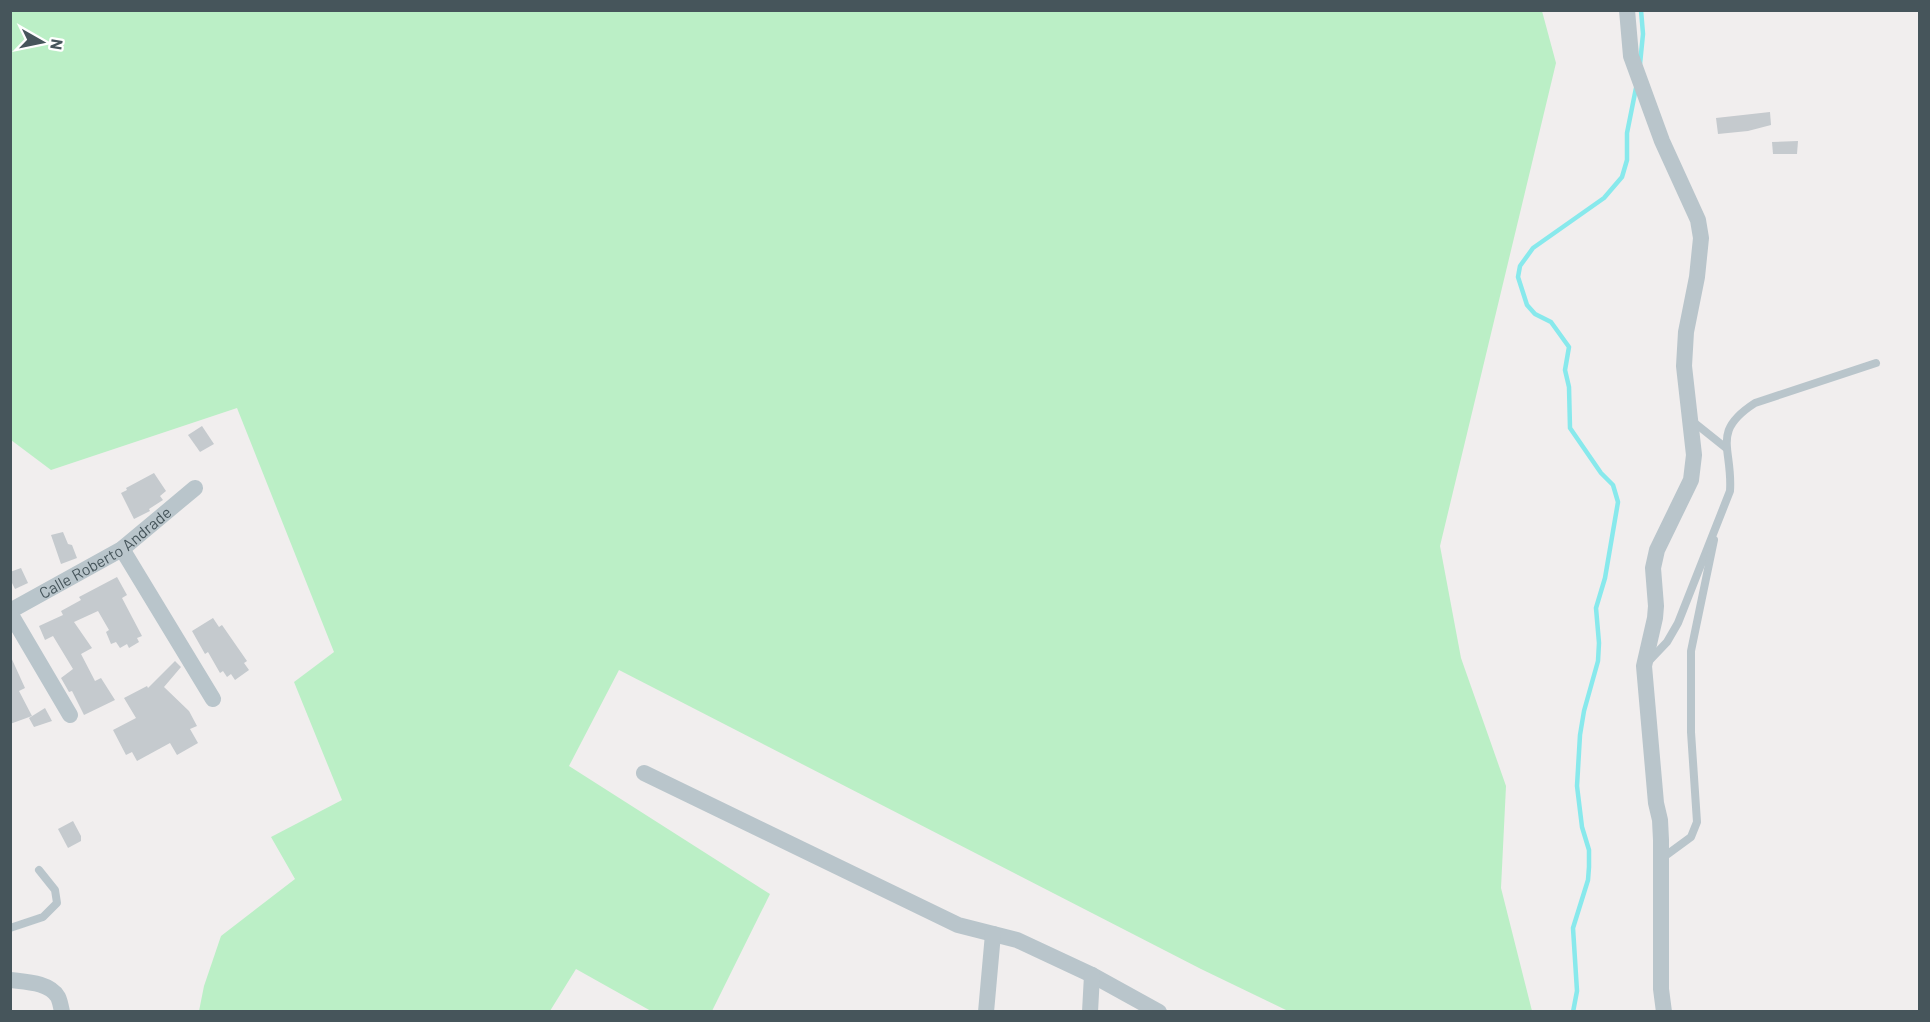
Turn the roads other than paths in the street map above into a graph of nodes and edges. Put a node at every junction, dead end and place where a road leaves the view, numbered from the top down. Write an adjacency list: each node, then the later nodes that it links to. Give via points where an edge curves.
1 (1627, 10): 3 (street, via 1631,56 1662,141 1698,220 1701,238 1686,332)
2 (1876, 363): 4 (lane, via 1755,403 1739,413 1728,427)
3 (1690, 420): 4 (lane); 9 (street, via 1694,454 1690,480 1657,550 1653,568 1655,618)
4 (1726, 448): 6 (lane, via 1730,490)
5 (195, 488): 7 (street, Calle Roberto Andrade)
6 (1717, 524): 9 (lane, via 1678,623 1667,642); 13 (lane, via 1692,651 1691,732 1697,822 1691,837)
7 (122, 549): 8 (street, Calle Roberto Andrade); 10 (street)
8 (10, 612): 11 (street)
9 (1644, 666): 13 (street)
10 (213, 699)
11 (70, 714)
12 (644, 773): 16 (street, via 958,925)
13 (1661, 859): 23 (street)
14 (39, 870): 15 (lane, via 55,890 57,903 43,917)
15 (10, 928)
16 (993, 934): 17 (street, via 1017,940); 20 (street)
17 (1092, 975): 21 (street); 22 (street)
18 (10, 980): 19 (street, via 43,986 57,996)
19 (62, 1011)
20 (986, 1011)
21 (1090, 1011)
22 (1159, 1011)
23 (1664, 1011)

